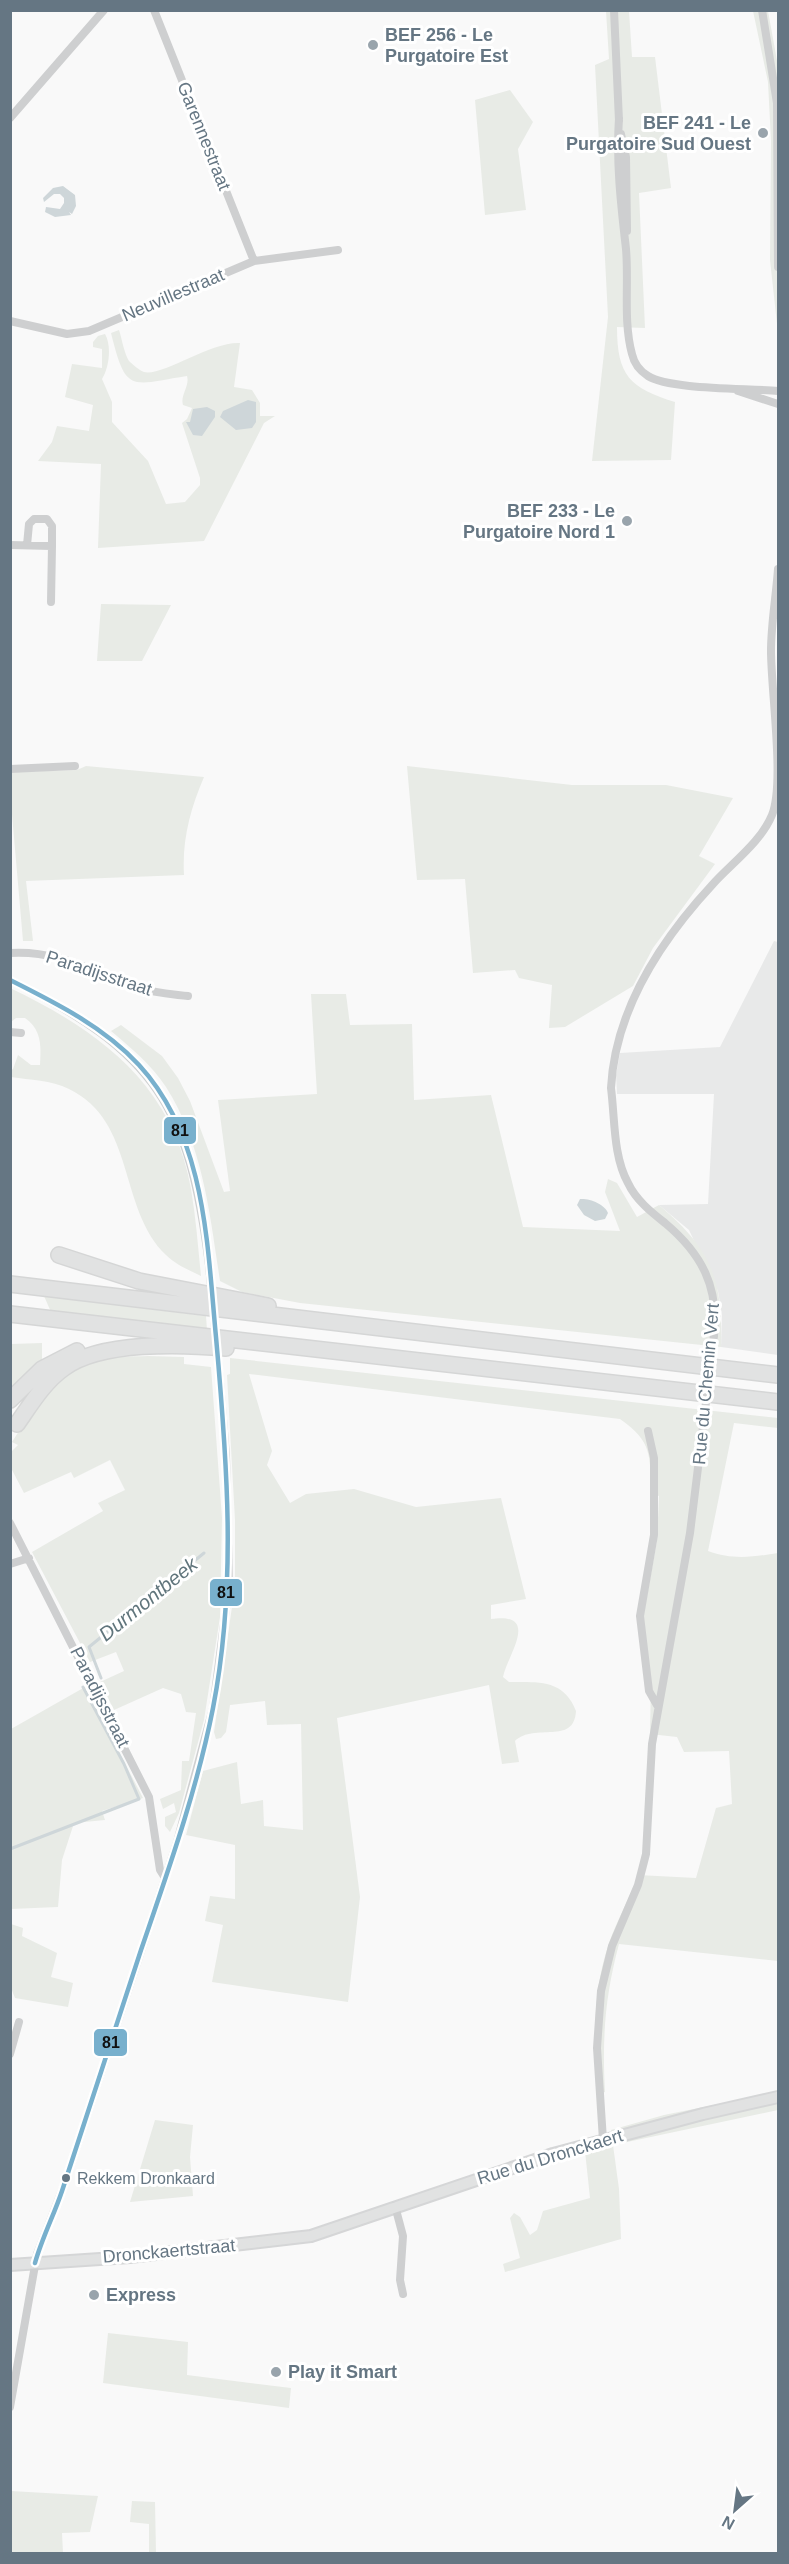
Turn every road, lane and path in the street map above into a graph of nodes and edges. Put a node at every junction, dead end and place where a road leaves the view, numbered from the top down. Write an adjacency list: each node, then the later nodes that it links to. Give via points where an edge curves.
1 (104, 10): 5 (street)
2 (154, 10): 7 (street, Garennestraat)
3 (614, 10): 10 (street, via 618,176 630,346 638,367 646,375 664,382)
4 (762, 10): 8 (street, via 777,103)
5 (10, 118)
6 (338, 250): 7 (street, Neuvillestraat)
7 (254, 261): 9 (street, Neuvillestraat, via 89,331 67,334)
8 (778, 267)
9 (10, 321)
10 (714, 386): 11 (street); 12 (street)
11 (778, 391)
12 (778, 404)
13 (10, 545): 14 (street)
14 (27, 545): 15 (street); 15 (street, via 29,524 34,519 47,519 52,526)
15 (52, 546): 17 (street)
16 (778, 570): 39 (street, Rue du Chemin Vert, bridge, via 771,652 777,787 772,814 761,833 689,911 643,979 628,1011 612,1074 624,1175 642,1204 683,1238 702,1262 714,1294 714,1335 690,1533)
17 (51, 602)
18 (75, 766): 19 (street)
19 (10, 769)
20 (10, 953): 22 (street, Paradijsstraat, via 66,958 138,988)
21 (10, 980): 40 (street, Paradijsstraat, bridge, via 64,1008 106,1036 141,1067 177,1124 197,1182 220,1382 229,1533 228,1586 213,1708)
22 (188, 996)
23 (10, 1032): 24 (street)
24 (21, 1033)
25 (59, 1255): 28 (highway, via 147,1283 313,1313)
26 (10, 1284): 28 (highway)
27 (10, 1314): 30 (highway)
28 (347, 1324): 31 (highway)
29 (223, 1347): 30 (highway, via 255,1351); 32 (highway, via 174,1341 79,1349 42,1369); 34 (highway, via 113,1350 82,1358 49,1380)
30 (313, 1349): 33 (highway)
31 (778, 1373)
32 (10, 1400)
33 (778, 1402)
34 (17, 1424)
35 (648, 1431): 39 (street, Rue du Chemin Vert, via 654,1458 654,1535 640,1616 649,1691)
36 (10, 1523): 37 (street, Paradijsstraat)
37 (29, 1558): 38 (street); 40 (street, Paradijsstraat, via 149,1797 160,1870)
38 (10, 1564)
39 (657, 1706): 44 (street, Rue du Chemin Vert, via 645,1861 609,1954 599,2002 597,2048)
40 (165, 1878): 47 (street, Paradijsstraat)
41 (18, 2022): 42 (street)
42 (10, 2054)
43 (778, 2097): 44 (main road, Rue du Dronckaert)
44 (603, 2140): 45 (main road, Rue du Dronckaert)
45 (395, 2206): 46 (main road, Rue du Dronckaert); 49 (street, via 403,2236)
46 (326, 2232): 47 (main road, Dronckaertstraat, via 130,2257)
47 (35, 2263): 48 (main road, Dronckaertstraat); 50 (street, Paradijsstraat)
48 (10, 2265)
49 (403, 2295)
50 (10, 2407)

